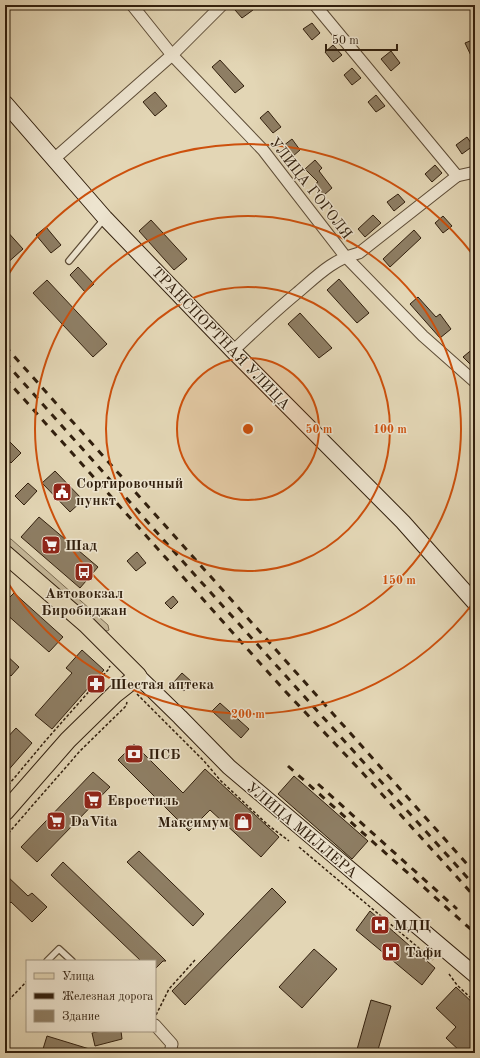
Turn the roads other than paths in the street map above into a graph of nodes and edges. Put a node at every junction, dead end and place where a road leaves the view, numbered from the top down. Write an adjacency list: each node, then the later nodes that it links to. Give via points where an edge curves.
1 (132, 5): 4 (street, УЛИЦА ГОГОЛЯ)
2 (222, 5): 4 (street)
3 (315, 5): 8 (street)
4 (172, 55): 6 (street); 10 (street, УЛИЦА ГОГОЛЯ, via 263,150)
5 (5, 103): 6 (main road, ТРАНСПОРТНАЯ УЛИЦА)
6 (54, 159): 9 (main road, ТРАНСПОРТНАЯ УЛИЦА)
7 (475, 172): 8 (street)
8 (457, 176): 10 (street, via 359,253)
9 (106, 218): 11 (lane); 12 (main road, ТРАНСПОРТНАЯ УЛИЦА)
10 (345, 256): 12 (street, via 328,266); 13 (street, УЛИЦА ГОГОЛЯ, via 423,336)
11 (69, 261)
12 (233, 351): 15 (main road, ТРАНСПОРТНАЯ УЛИЦА, via 403,522)
13 (475, 382)
14 (5, 554): 16 (main road, via 86,624)
15 (475, 603)
16 (138, 676): 17 (main road, via 115,694 68,740); 20 (main road, УЛИЦА МИЛЛЕРА, via 229,767)
17 (5, 812)
18 (48, 960): 19 (lane, via 59,949)
19 (71, 960)
20 (475, 975)
21 (156, 1026): 22 (street, via 172,1044)
22 (170, 1053)

